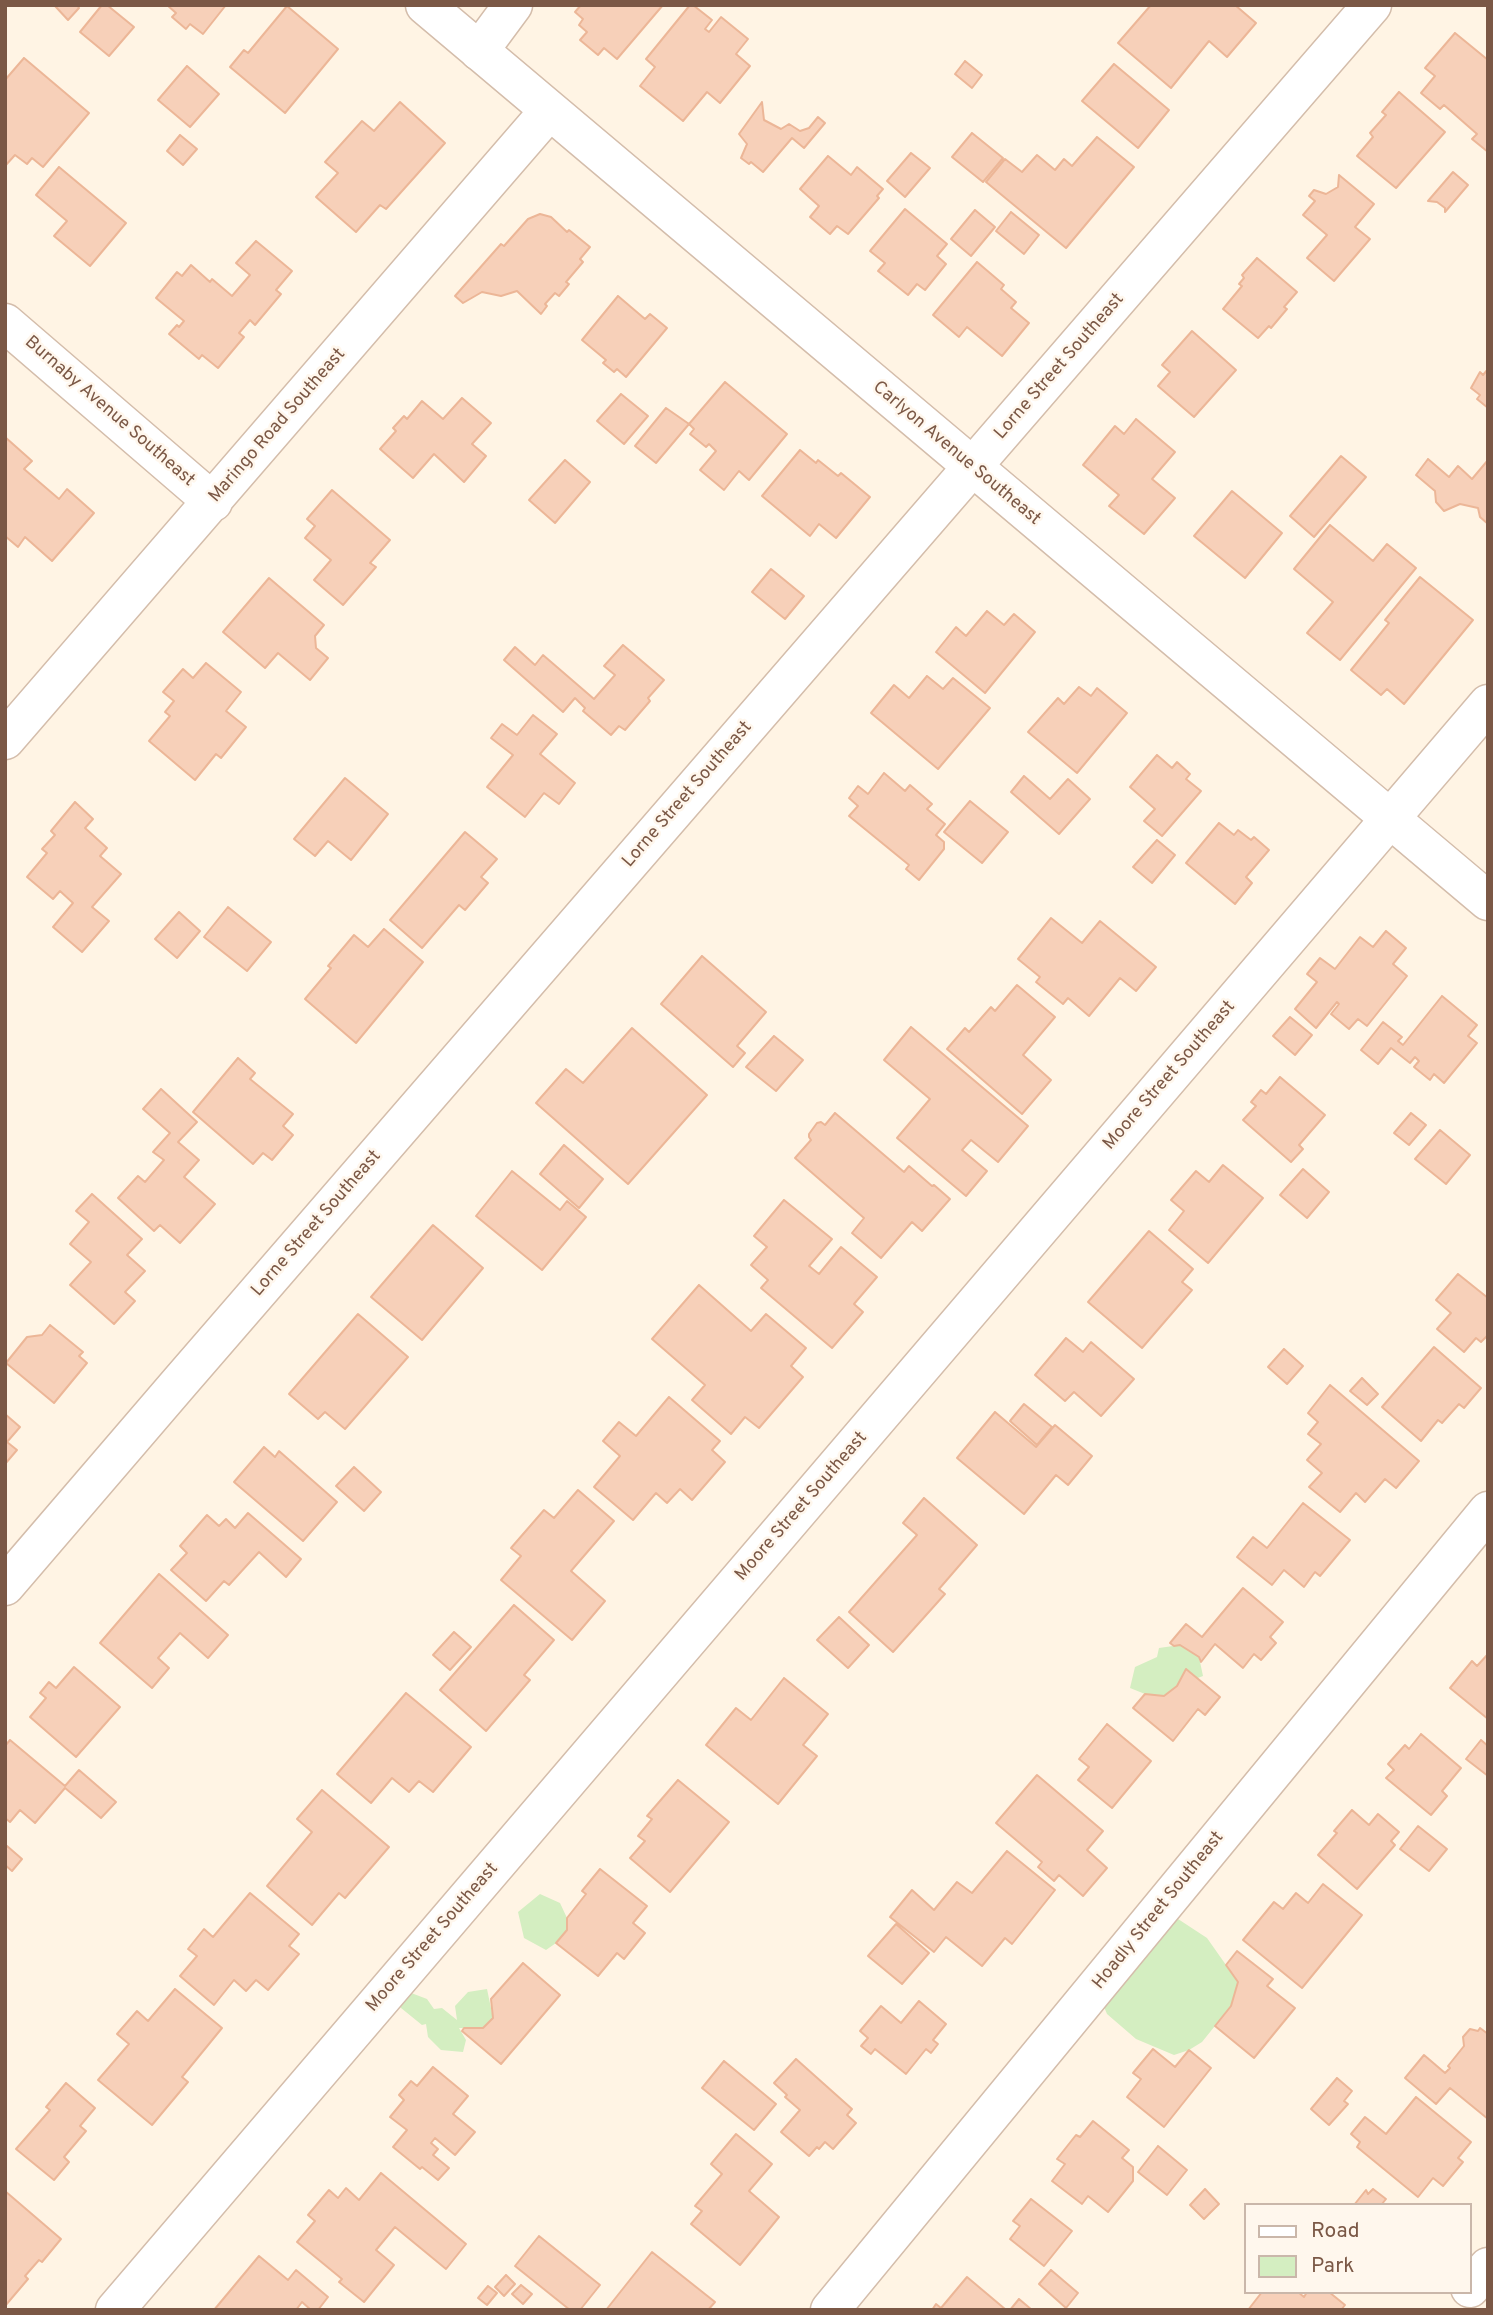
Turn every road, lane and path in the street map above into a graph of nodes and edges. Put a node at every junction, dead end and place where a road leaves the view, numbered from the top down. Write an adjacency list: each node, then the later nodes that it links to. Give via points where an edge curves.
1 (425, 5): 4 (street, Carlyon Avenue Southeast)
2 (513, 5): 4 (street)
3 (1373, 5): 7 (street, Lorne Street Southeast)
4 (479, 51): 5 (street, Carlyon Avenue Southeast)
5 (549, 111): 7 (street, Carlyon Avenue Southeast); 8 (street, Maringo Road Southeast)
6 (5, 323): 8 (street, Burnaby Avenue Southeast)
7 (972, 468): 11 (street, Carlyon Avenue Southeast); 14 (street, Lorne Street Southeast)
8 (213, 502): 10 (street, Maringo Road Southeast)
9 (1488, 704): 11 (street, Moore Street Southeast)
10 (5, 740)
11 (1390, 819): 12 (street, Carlyon Avenue Southeast); 18 (street, Moore Street Southeast)
12 (1488, 901)
13 (1488, 1511): 19 (street, Hoadly Street Southeast)
14 (5, 1586)
15 (1488, 2267): 16 (street)
16 (1472, 2286)
17 (1466, 2294): 20 (street)
18 (115, 2310)
19 (830, 2310)
20 (1452, 2310)

